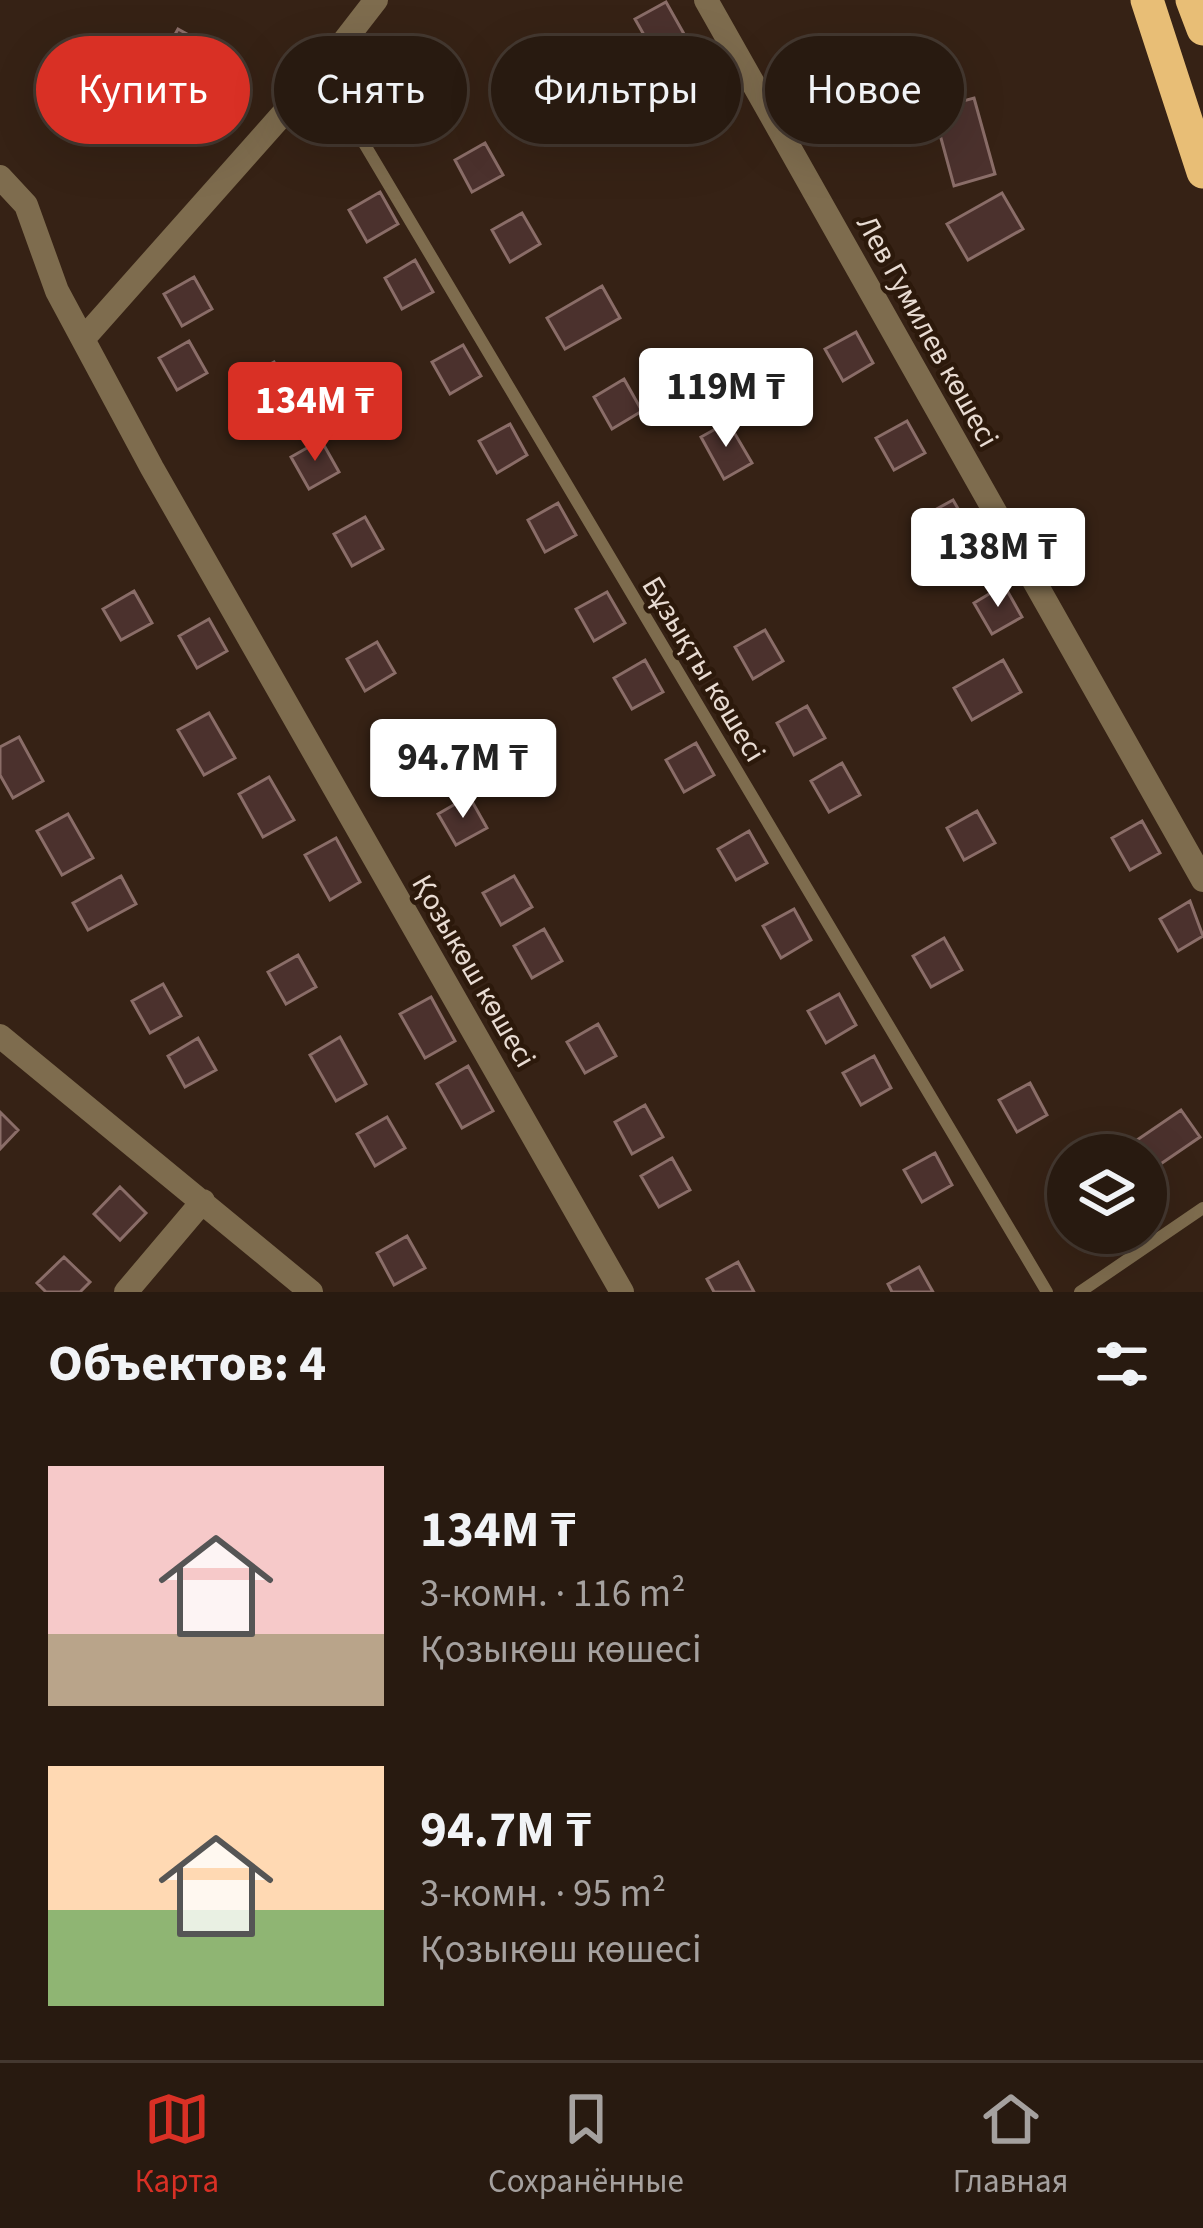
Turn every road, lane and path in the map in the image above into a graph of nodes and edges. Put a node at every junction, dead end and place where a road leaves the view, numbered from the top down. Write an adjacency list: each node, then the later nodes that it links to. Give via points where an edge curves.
1 (376, 0): 6 (street)
2 (706, 0): 12 (street, Лев Гумилев көшесі)
3 (1147, 0): 9 (highway)
4 (1192, 0): 5 (highway)
5 (1203, 29)
6 (348, 36)
7 (274, 123): 11 (street)
8 (363, 144): 19 (lane, Бұзықты көшесі)
9 (1203, 172)
10 (0, 177): 11 (street, Қозыкөш көшесі, via 26,205)
11 (84, 338): 18 (street, Қозыкөш көшесі)
12 (1203, 880)
13 (0, 1036): 14 (street)
14 (203, 1201): 16 (street); 17 (street)
15 (1203, 1208): 20 (lane)
16 (126, 1292)
17 (310, 1292)
18 (622, 1292)
19 (1047, 1292)
20 (1080, 1292)

